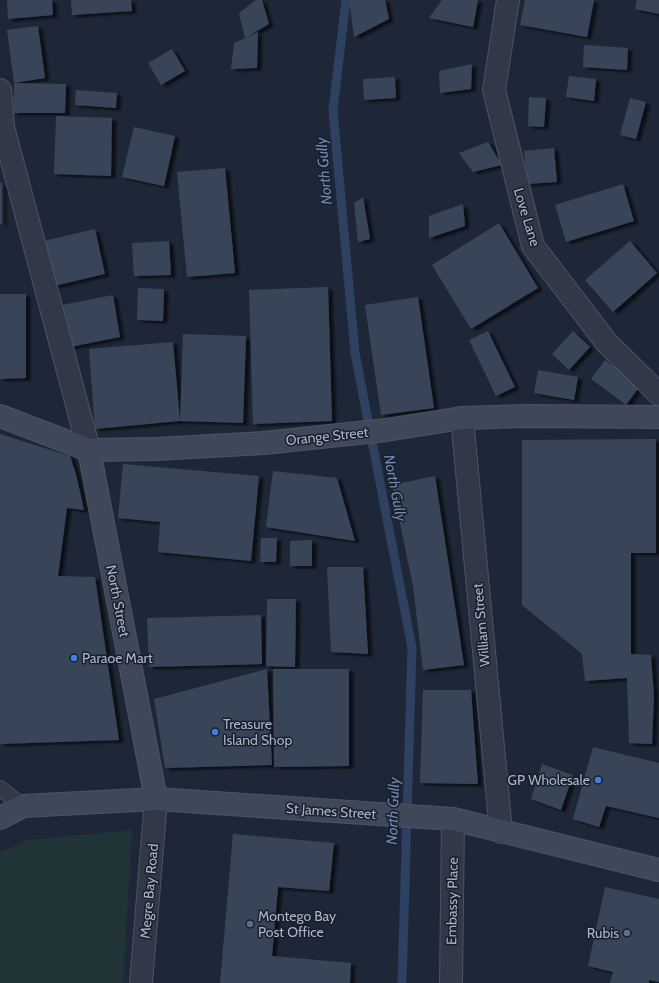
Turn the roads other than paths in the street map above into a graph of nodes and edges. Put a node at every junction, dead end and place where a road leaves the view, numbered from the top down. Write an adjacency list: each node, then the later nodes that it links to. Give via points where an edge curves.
1 (508, 0): 3 (street, Love Lane, via 494,90 533,246 607,343)
2 (0, 90): 7 (street, via 3,127)
3 (659, 394)
4 (0, 416): 7 (street, Orange Street)
5 (659, 417): 6 (street, Orange Street)
6 (462, 418): 7 (street, Orange Street, via 386,430 264,443); 13 (street, William Street)
7 (89, 450): 9 (street, North Street)
8 (0, 788): 10 (lane)
9 (156, 799): 10 (street, St James Street); 12 (street, St James Street); 15 (street, Megre Bay Road)
10 (23, 806): 11 (street, St James Street)
11 (0, 818)
12 (453, 820): 13 (street, St James Street); 16 (street, Embassy Place)
13 (501, 832): 14 (street, St James Street)
14 (659, 870)
15 (141, 983)
16 (451, 983)

